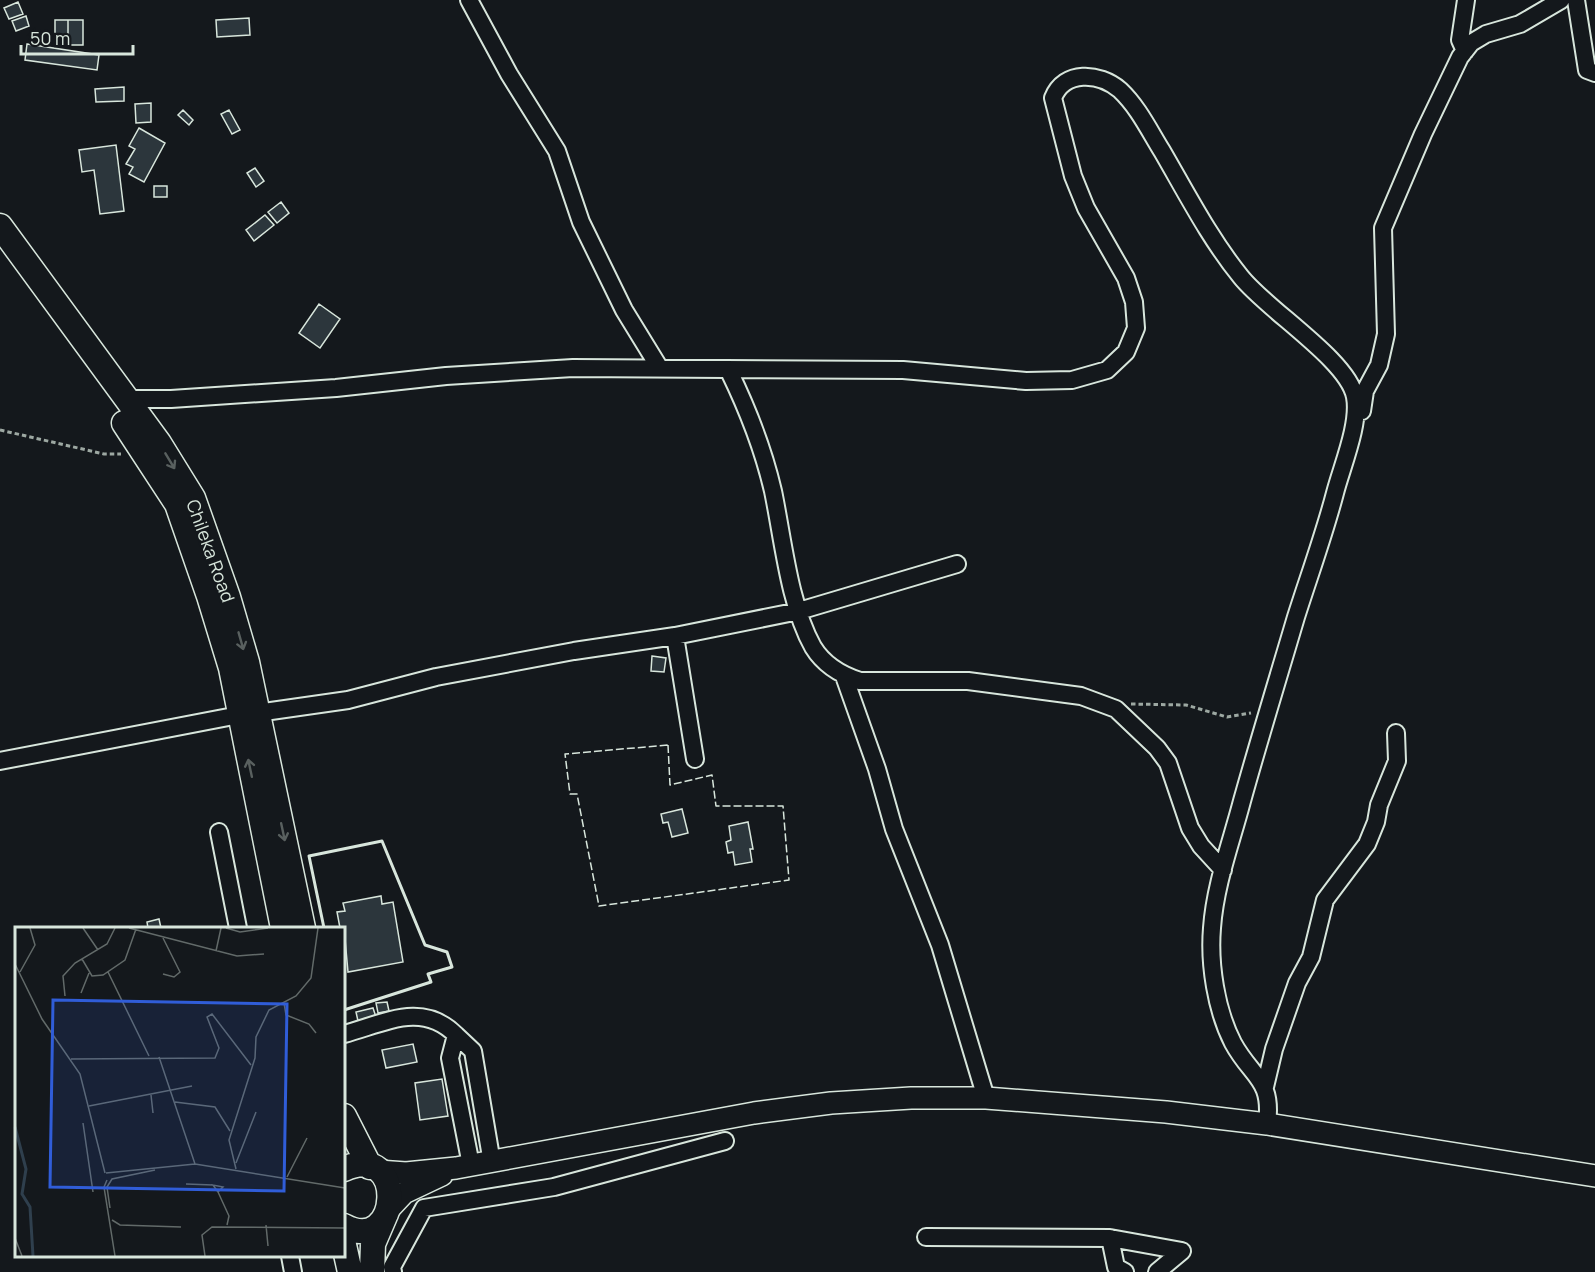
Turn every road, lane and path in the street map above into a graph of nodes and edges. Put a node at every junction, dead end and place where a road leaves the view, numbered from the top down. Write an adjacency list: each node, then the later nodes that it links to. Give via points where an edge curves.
1 (469, 0): 9 (street, via 503,65 557,151 581,222 624,310)
2 (1466, 0): 5 (street, via 1460,40)
3 (1561, 0): 5 (street, via 1520,24 1486,34)
4 (1576, 0): 6 (street, via 1587,70)
5 (1465, 51): 12 (street, via 1422,134 1383,228 1386,334 1379,365 1365,391 1362,414)
6 (1595, 73)
7 (0, 226): 11 (highway, Chileka Road)
8 (0, 250): 14 (highway)
9 (658, 367): 10 (street); 11 (street, via 507,371 326,389)
10 (729, 370): 12 (street, via 903,369 1026,381 1072,381 1107,370 1126,352 1136,328 1134,303 1126,278 1091,218 1073,176 1053,98 1058,86 1071,78 1086,77 1104,80 1129,99 1232,267 1264,303 1349,380 1356,406); 16 (street, via 765,459)
11 (127, 399): 21 (highway, Chileka Road, one-way to 21, via 193,498 228,597)
12 (1354, 426): 20 (street, via 1325,533)
13 (0, 430): 14 (path, via 104,454)
14 (145, 452): 21 (highway, via 181,515)
15 (957, 564): 16 (street)
16 (799, 611): 17 (street); 18 (street, via 813,647 826,664)
17 (675, 636): 21 (street, via 436,677 348,700); 23 (street)
18 (844, 676): 19 (street, via 876,683 996,684 1081,696); 33 (street, via 897,838 940,945)
19 (1116, 708): 20 (path, via 1136,702 1186,705 1227,717); 26 (street, via 1168,763 1190,828)
20 (1268, 710): 26 (street)
21 (248, 714): 24 (street); 28 (highway, Chileka Road, one-way to 21); 29 (highway, Chileka Road, one-way to 29)
22 (1396, 733): 32 (street, via 1397,761 1376,822 1367,844 1325,900 1311,957 1297,983)
23 (695, 759)
24 (0, 761)
25 (219, 832): 27 (street)
26 (1223, 870): 32 (street, via 1212,929 1221,1009 1232,1041)
27 (238, 927)
28 (283, 927)
29 (303, 927)
30 (345, 1034): 31 (street, via 418,1015 444,1023)
31 (456, 1035): 37 (street, via 450,1058); 37 (street, via 472,1051)
32 (1265, 1087): 35 (street, via 1269,1096)
33 (986, 1098): 35 (main road); 37 (main road, via 831,1103 754,1113)
34 (345, 1118): 39 (highway)
35 (1267, 1124): 40 (main road)
36 (725, 1142): 50 (street, via 554,1187 424,1208 392,1267)
37 (473, 1165): 39 (main road, via 406,1173); 41 (main road, via 404,1193)
38 (345, 1169): 39 (highway)
39 (374, 1169): 41 (highway, via 384,1177 391,1192)
40 (1595, 1176)
41 (387, 1213): 42 (highway, via 364,1229); 49 (highway, via 374,1244)
42 (345, 1226)
43 (926, 1236): 44 (street)
44 (1110, 1238): 51 (street, via 1116,1267); 52 (street, via 1182,1251)
45 (345, 1250): 48 (highway)
46 (290, 1257): 47 (street)
47 (293, 1272)
48 (350, 1272)
49 (372, 1272)
50 (393, 1272)
51 (1125, 1272)
52 (1157, 1272)

